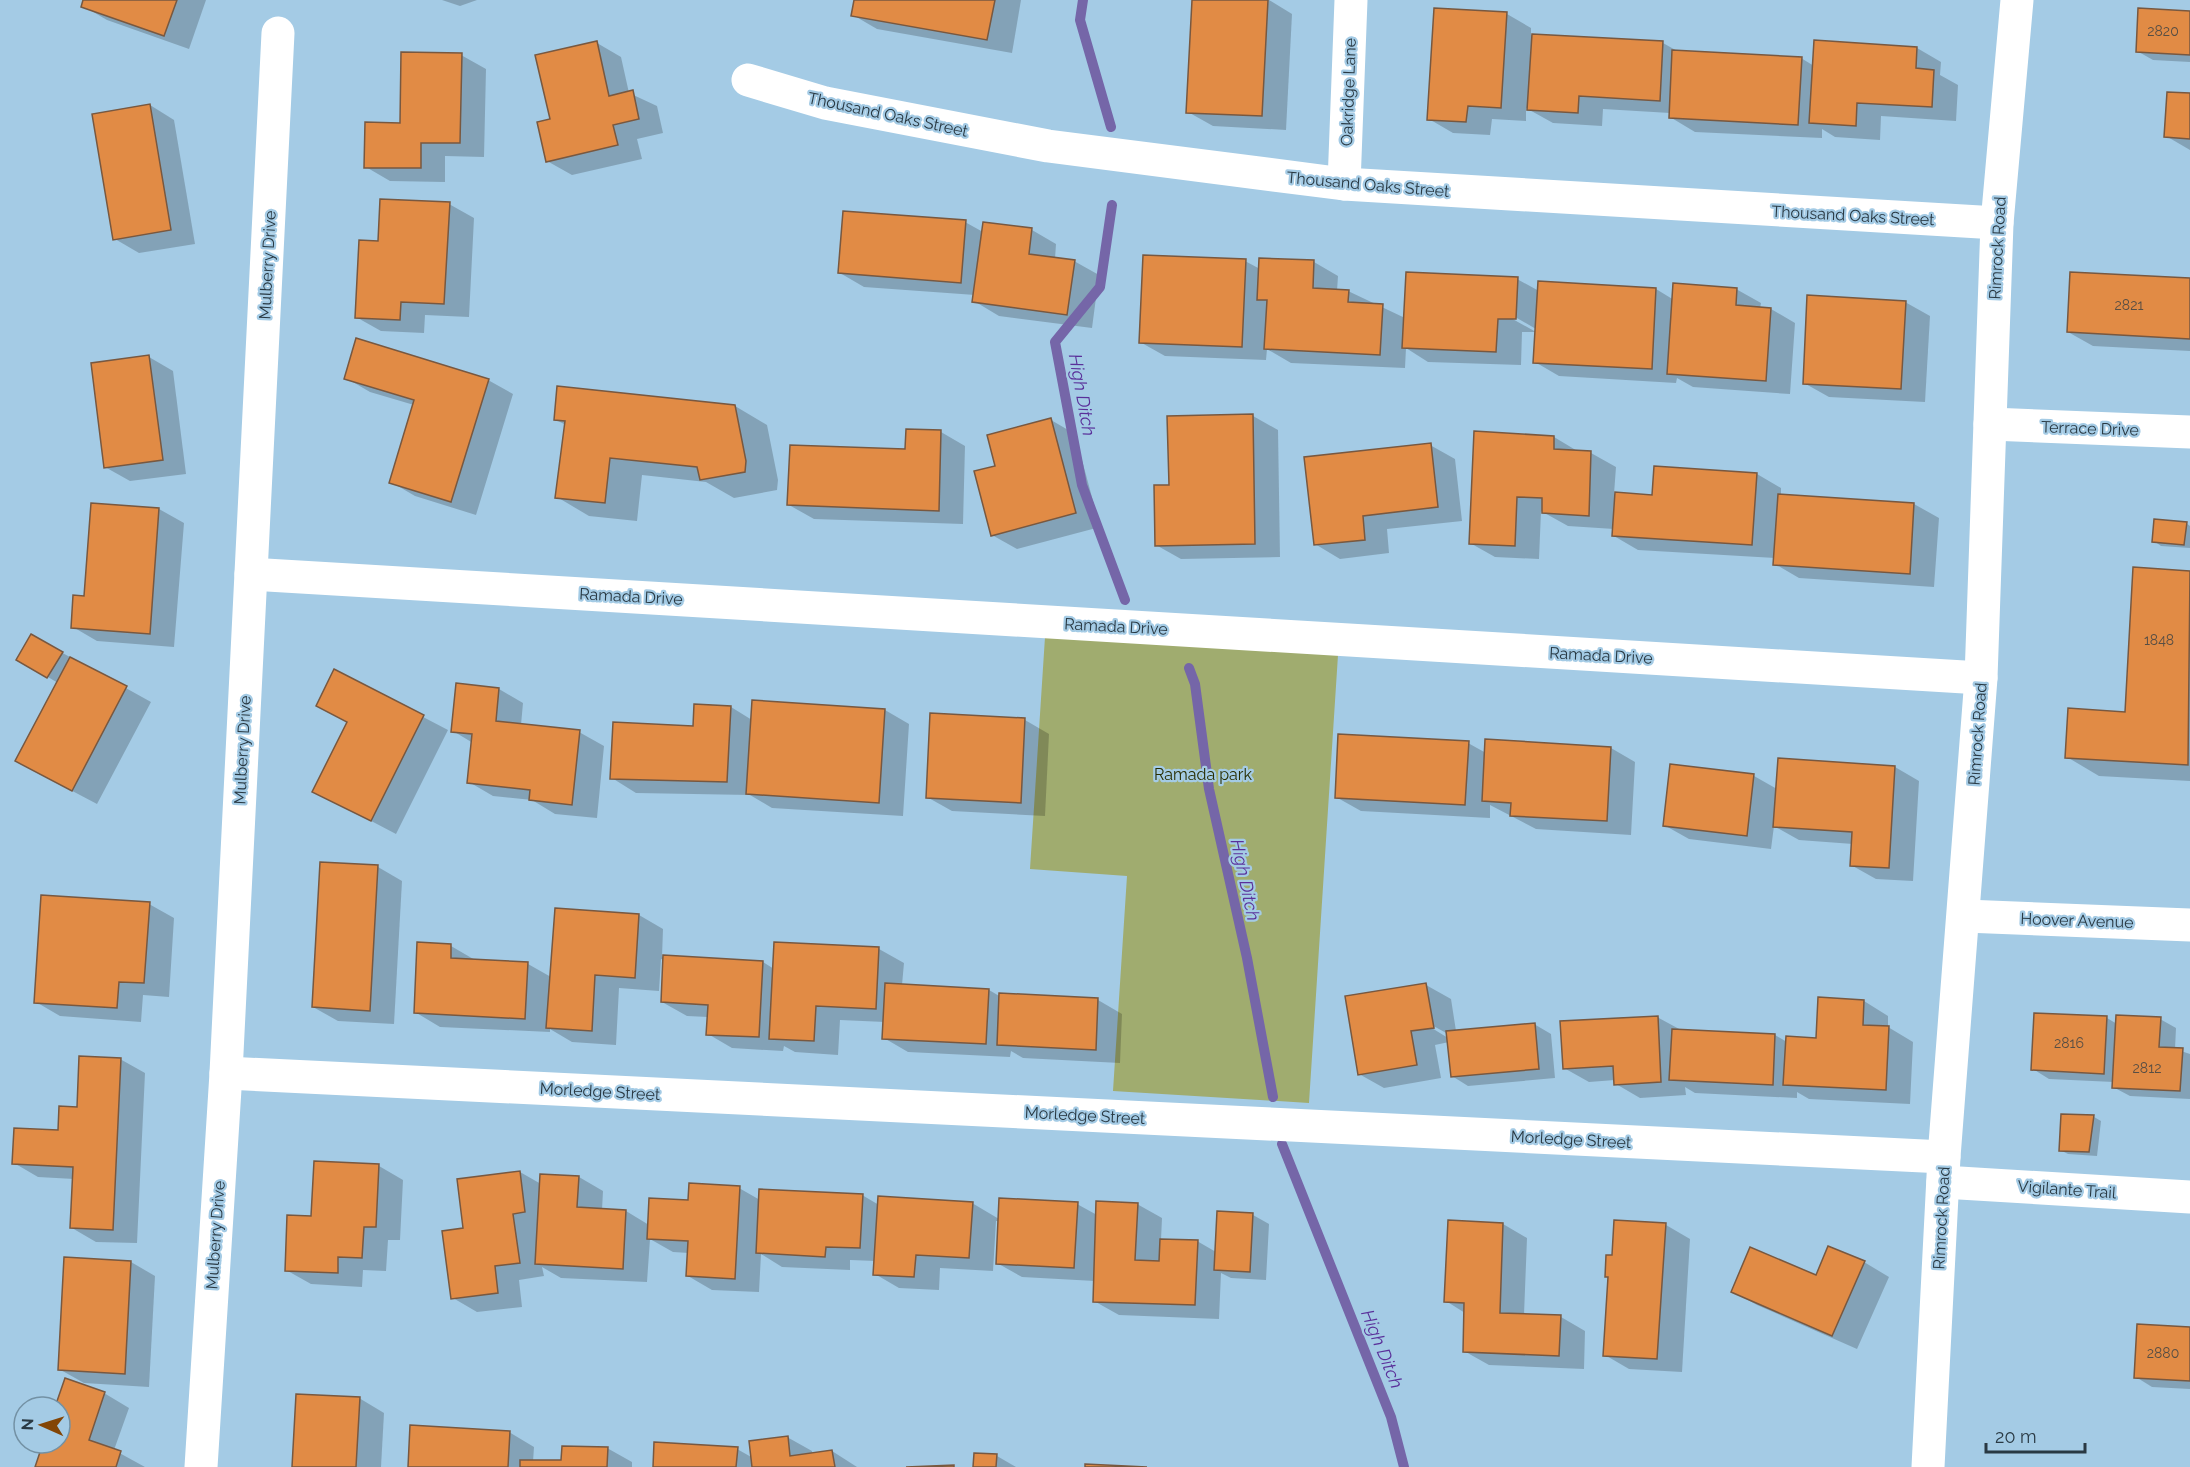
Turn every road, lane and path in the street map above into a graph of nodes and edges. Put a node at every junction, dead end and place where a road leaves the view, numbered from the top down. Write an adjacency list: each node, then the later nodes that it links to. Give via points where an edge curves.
1 (1351, 0): 5 (street, Oakridge Lane)
2 (2017, 0): 6 (street, Rimrock Road)
3 (278, 33): 9 (street, Mulberry Drive)
4 (748, 80): 5 (street, Thousand Oaks Street, via 825,103 1048,146)
5 (1344, 184): 6 (street, Thousand Oaks Street)
6 (1996, 223): 7 (street, Rimrock Road)
7 (1990, 424): 8 (street, Terrace Drive); 10 (street, Rimrock Road)
8 (2190, 432)
9 (251, 574): 10 (street, Ramada Drive); 13 (street, Mulberry Drive)
10 (1981, 678): 11 (street, Rimrock Road)
11 (1965, 916): 12 (street, Hoover Avenue); 14 (street, Rimrock Road)
12 (2190, 925)
13 (226, 1073): 14 (street, Morledge Street); 16 (street, Mulberry Drive)
14 (1944, 1170): 15 (street, Vigilante Trail); 17 (street, Rimrock Road)
15 (2190, 1197)
16 (201, 1467)
17 (1928, 1467)

